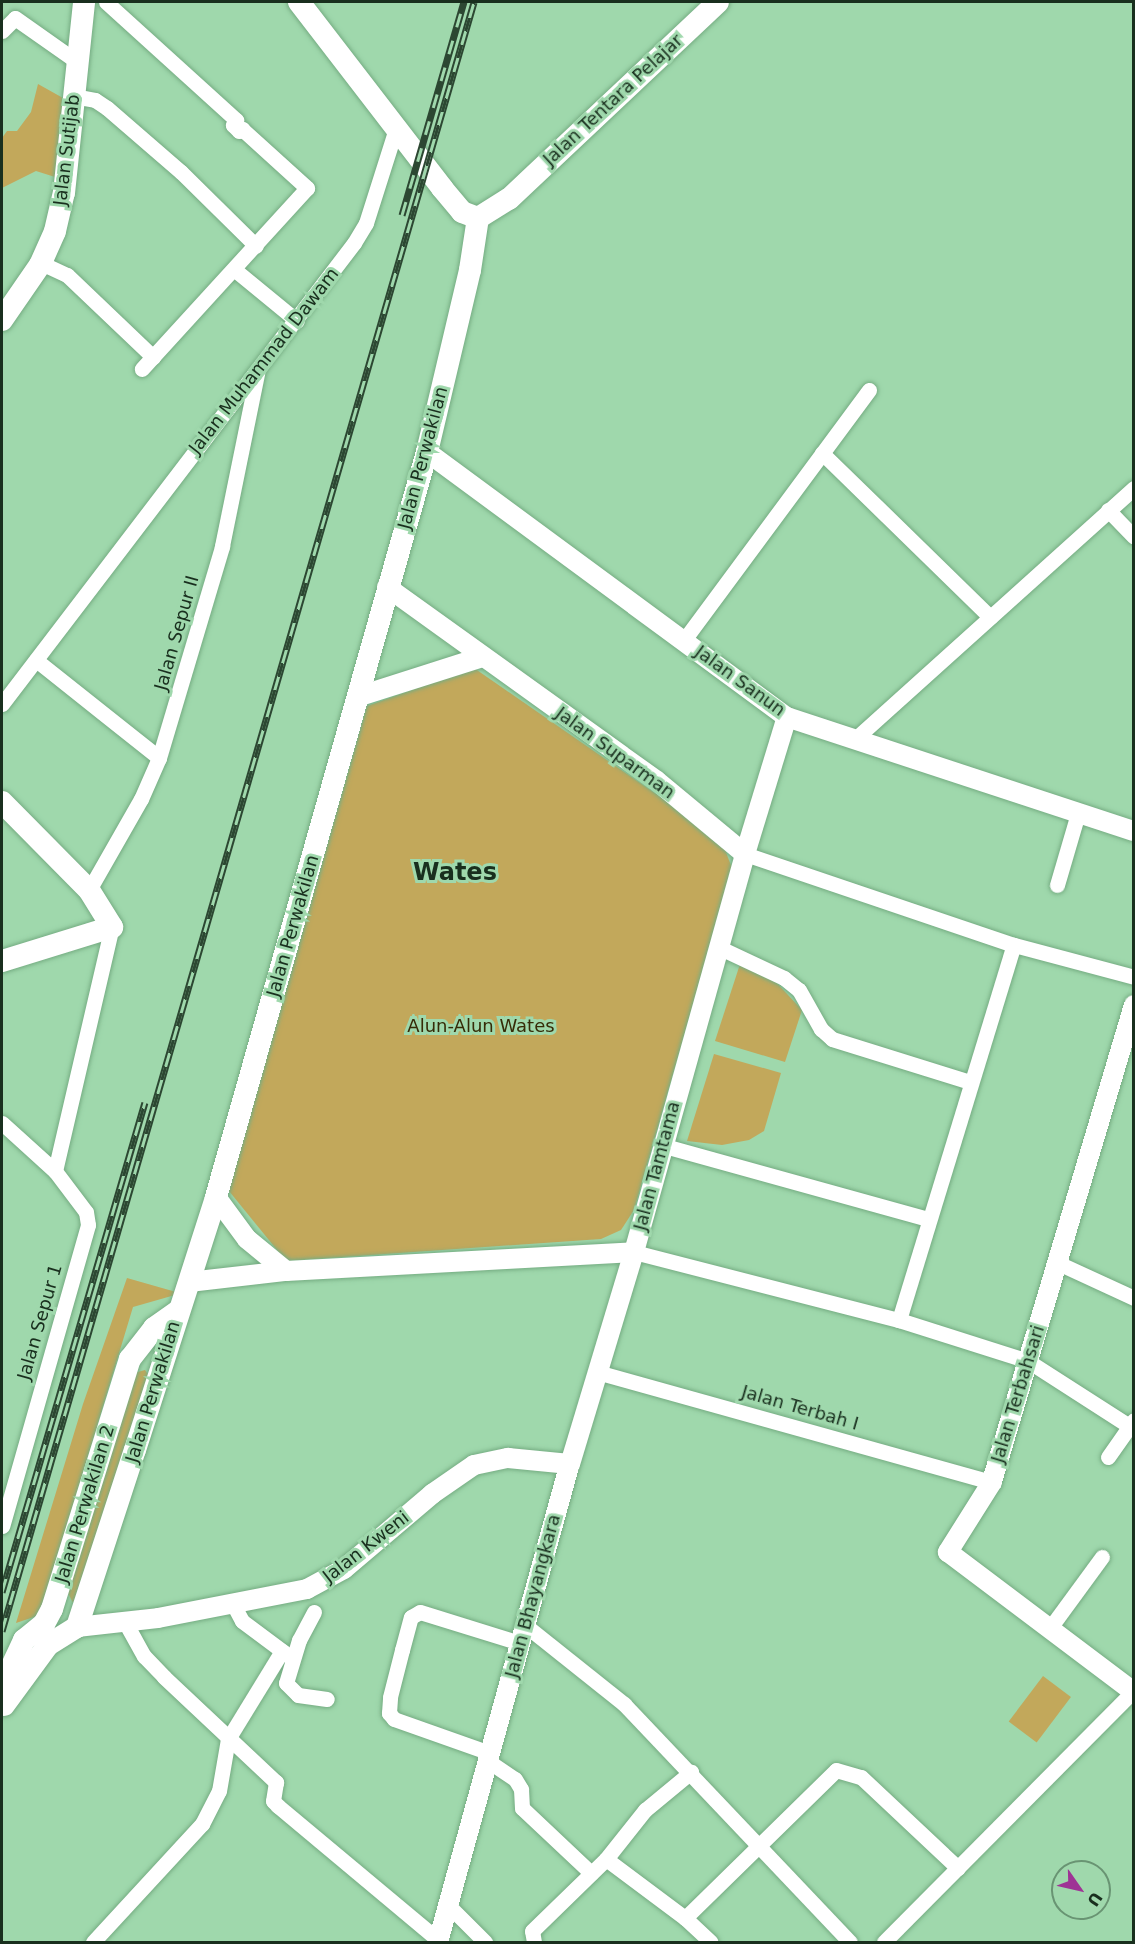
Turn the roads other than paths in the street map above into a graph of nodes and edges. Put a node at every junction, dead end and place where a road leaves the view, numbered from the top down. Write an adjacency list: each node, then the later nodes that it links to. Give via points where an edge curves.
1 (84, 2): 6 (main road, Jalan Sutijab)
2 (106, 2): 10 (street, via 236,120 233,125 239,131 242,129 307,188)
3 (298, 2): 8 (main road)
4 (718, 2): 9 (main road, Jalan Tentara Pelajar, via 509,199)
5 (2, 29): 6 (street, via 15,18)
6 (76, 61): 7 (main road, Jalan Sutijab)
7 (73, 96): 10 (street, via 95,100 107,108 181,172); 11 (main road, Jalan Sutijab, via 64,193 55,231)
8 (397, 125): 9 (main road, via 462,212); 14 (street, Jalan Muhammad Dawam, via 366,223)
9 (478, 218): 19 (main road, Jalan Perwakilan, via 470,270)
10 (256, 246): 12 (street)
11 (41, 263): 13 (main road, Jalan Sutijab); 15 (street, via 67,275)
12 (235, 270): 14 (street); 15 (street)
13 (2, 320)
14 (297, 321): 17 (street, Jalan Muhammad Dawam)
15 (153, 357): 16 (street)
16 (142, 369)
17 (258, 371): 28 (street, Jalan Muhammad Dawam); 33 (street, Jalan Sepur II, via 222,546)
18 (869, 390): 20 (street)
19 (428, 452): 24 (main road, Jalan Perwakilan); 26 (street, Jalan Sanun)
20 (822, 453): 25 (street); 26 (street)
21 (1134, 488): 22 (street)
22 (1108, 510): 23 (street); 25 (street)
23 (1134, 537)
24 (387, 587): 27 (street, Jalan Suparman); 29 (main road, Jalan Perwakilan)
25 (990, 617): 32 (street)
26 (684, 640): 31 (street, Jalan Sanun)
27 (482, 657): 29 (street); 37 (street, Jalan Suparman, via 657,781)
28 (36, 660): 30 (street, Jalan Muhammad Dawam); 33 (street)
29 (357, 697): 50 (main road, Jalan Perwakilan)
30 (2, 704)
31 (787, 717): 32 (street, Jalan Sanun); 37 (street, Jalan Tamtama)
32 (855, 740): 35 (street, Jalan Sanun)
33 (159, 758): 39 (street, Jalan Sepur II, via 141,799)
34 (2, 802): 39 (main road)
35 (1078, 813): 36 (street, Jalan Sanun); 38 (street)
36 (1134, 831)
37 (745, 854): 41 (street); 42 (street, Jalan Tamtama)
38 (1057, 885)
39 (89, 890): 40 (main road)
40 (112, 927): 43 (main road); 49 (street)
41 (1014, 945): 44 (street); 46 (street)
42 (718, 947): 46 (street, via 784,978 799,990 820,1029 832,1039); 48 (street, Jalan Tamtama)
43 (2, 962)
44 (1134, 977)
45 (1134, 1005): 53 (street, Jalan Terbahsari)
46 (970, 1082): 51 (street)
47 (2, 1123): 49 (street, Jalan Sepur 1)
48 (661, 1145): 51 (street); 52 (street, Jalan Tamtama)
49 (55, 1171): 65 (street, Jalan Sepur 1, via 86,1212 88,1225)
50 (216, 1197): 54 (street, via 248,1239); 55 (main road, Jalan Perwakilan)
51 (928, 1219): 58 (street)
52 (634, 1252): 54 (street, Jalan Tamtama); 58 (street); 60 (street, Jalan Bhayangkara)
53 (1058, 1263): 56 (street); 59 (street, Jalan Terbahsari)
54 (286, 1271): 55 (street, Jalan Tamtama)
55 (189, 1282): 57 (main road, Jalan Perwakilan)
56 (1134, 1298)
57 (178, 1311): 70 (main road, Jalan Perwakilan); 76 (main road, Jalan Perwakilan 2, via 154,1328 130,1359 52,1609 44,1624 24,1640 11,1668)
58 (899, 1320): 59 (street)
59 (1028, 1361): 61 (street); 64 (street, Jalan Terbahsari)
60 (597, 1371): 63 (street, Jalan Bhayangkara); 64 (street, Jalan Terbah I)
61 (1132, 1425): 62 (street)
62 (1108, 1457)
63 (570, 1464): 67 (street, Jalan Kweni, via 508,1458 474,1465 432,1494 327,1580 307,1589); 72 (street, Jalan Bhayangkara)
64 (992, 1482): 71 (street, Jalan Terbahsari, via 948,1552)
65 (2, 1526)
66 (1102, 1557): 71 (street)
67 (233, 1604): 69 (street, Jalan Kweni); 73 (street, via 242,1621)
68 (314, 1612): 73 (street)
69 (125, 1622): 70 (street, Jalan Kweni); 77 (street, via 144,1656)
70 (78, 1627): 76 (main road, via 48,1645)
71 (1050, 1628): 74 (street, Jalan Terbahsari)
72 (522, 1634): 78 (street, Jalan Bhayangkara); 78 (street, via 420,1612 411,1617 402,1650 389,1713 394,1719); 79 (street, via 607,1689)
73 (287, 1655): 75 (street, via 287,1688 298,1695); 77 (street)
74 (1133, 1691): 82 (street)
75 (327, 1700)
76 (3, 1711)
77 (228, 1739): 87 (street, via 276,1782 273,1801 278,1806); 88 (street, via 219,1791 202,1824)
78 (489, 1757): 83 (street, via 515,1779 521,1789 522,1808); 84 (street, Jalan Bhayangkara)
79 (691, 1772): 80 (street); 81 (street, via 645,1810)
80 (759, 1845): 82 (street, via 836,1770 842,1769 861,1777); 85 (street); 86 (street)
81 (606, 1859): 83 (street); 85 (street)
82 (958, 1868): 92 (street)
83 (591, 1873): 90 (street, via 532,1931)
84 (448, 1906): 87 (street, Jalan Bhayangkara); 89 (street)
85 (685, 1918): 91 (street)
86 (840, 1939)
87 (438, 1941)
88 (93, 1942)
89 (485, 1942)
90 (534, 1942)
91 (711, 1942)
92 (884, 1942)

